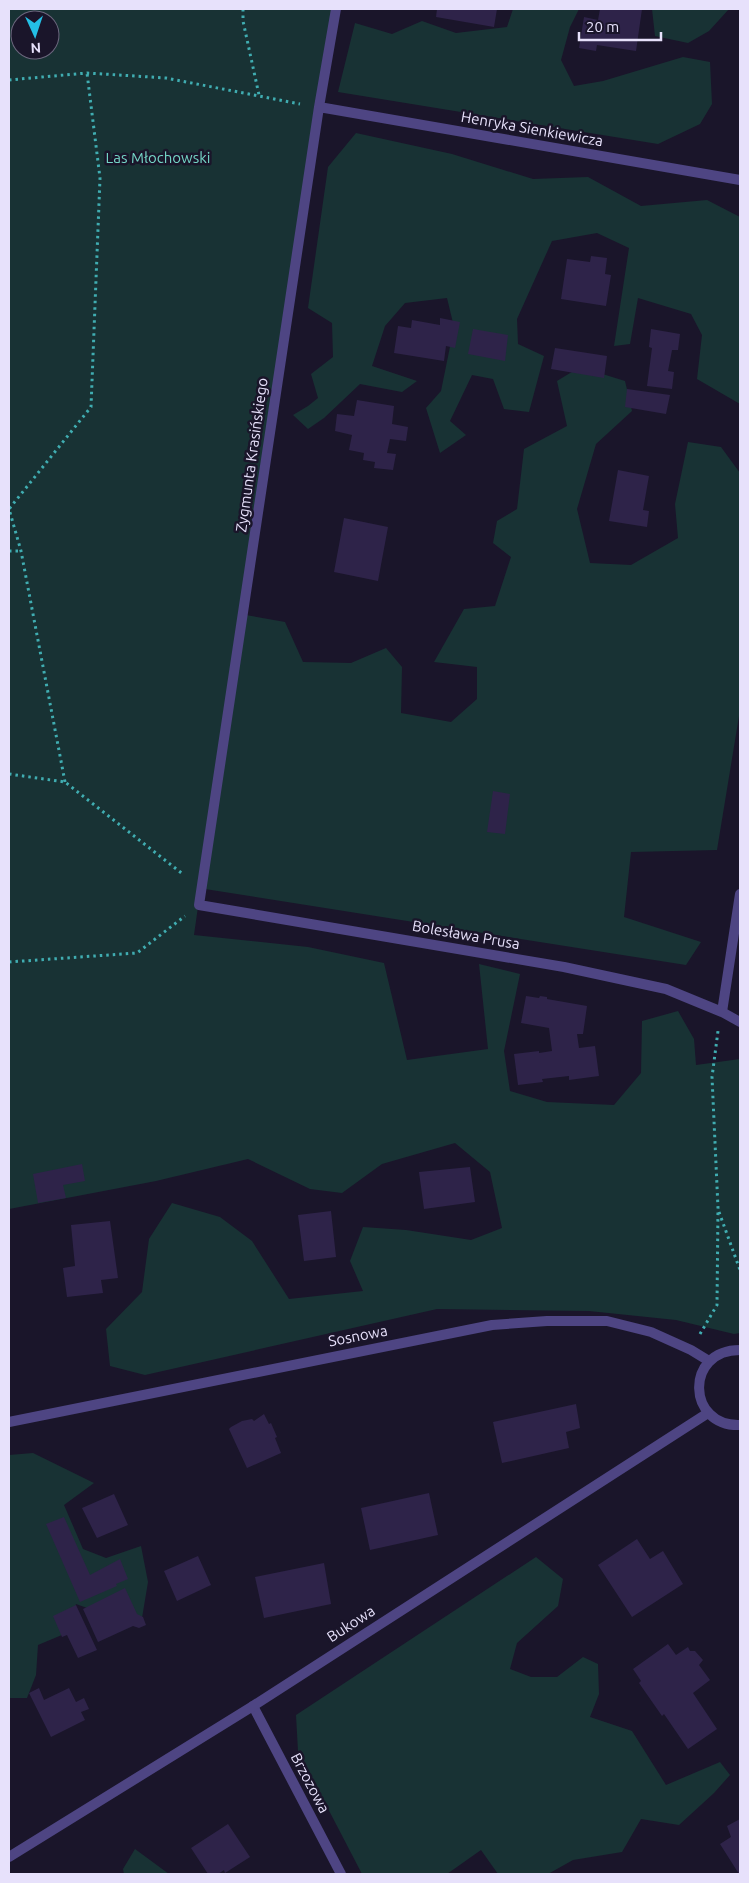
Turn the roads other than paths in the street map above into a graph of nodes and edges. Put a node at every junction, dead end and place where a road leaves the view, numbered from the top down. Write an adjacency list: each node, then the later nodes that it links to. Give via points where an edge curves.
1 (336, 9): 2 (street, Zygmunta Krasińskiego)
2 (319, 107): 3 (street, Henryka Sienkiewicza); 5 (street, Zygmunta Krasińskiego)
3 (740, 180)
4 (740, 894): 6 (street)
5 (199, 905): 6 (street, Bolesława Prusa, via 564,967 666,989)
6 (722, 1012): 7 (street, Bolesława Prusa)
7 (740, 1022)
8 (740, 1350): 9 (street, via 721,1353)
9 (709, 1362): 10 (street, via 702,1372 700,1385 701,1401); 11 (street, Sosnowa, via 651,1332 607,1321 492,1325)
10 (708, 1413): 12 (street, via 722,1422); 13 (street, Bukowa)
11 (9, 1422)
12 (740, 1425)
13 (253, 1706): 14 (street, Bukowa); 15 (street, Brzozowa)
14 (9, 1857)
15 (341, 1874)

